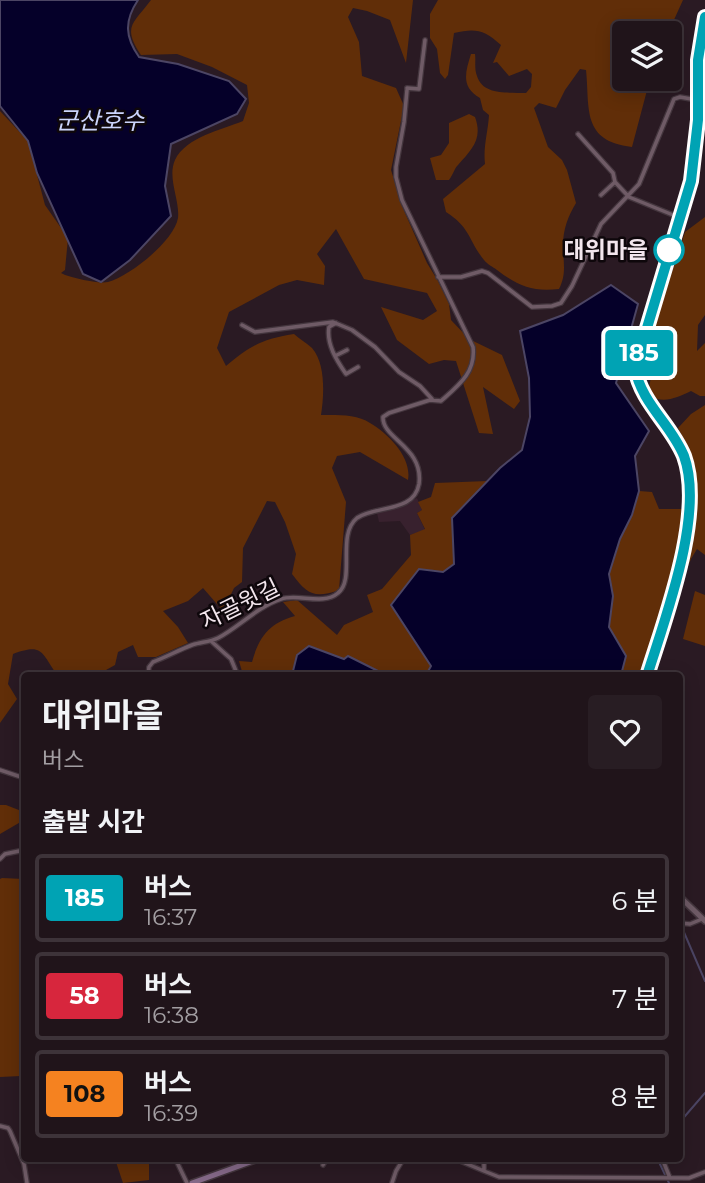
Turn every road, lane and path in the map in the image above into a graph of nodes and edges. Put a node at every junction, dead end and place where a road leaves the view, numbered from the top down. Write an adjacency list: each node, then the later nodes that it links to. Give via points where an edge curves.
1 (705, 16): 3 (main road)
2 (425, 40): 9 (street, via 419,89 407,89 396,177)
3 (697, 100): 7 (street, via 674,99 639,184); 8 (main road, via 693,167)
4 (578, 134): 5 (street, via 613,173)
5 (615, 182): 6 (street); 7 (street)
6 (601, 195)
7 (629, 197): 8 (street); 9 (street, via 601,225 561,303 532,307 482,271)
8 (678, 217): 19 (main road, via 635,368 639,387 684,455 690,478 688,538)
9 (438, 277): 15 (street, 자골윗길, via 467,332 474,362 441,401)
10 (336, 323): 11 (street, via 255,332); 13 (street, via 329,327 328,335); 15 (street, via 375,347)
11 (242, 325)
12 (347, 350): 13 (street)
13 (335, 356): 14 (street, via 346,374)
14 (358, 367)
15 (433, 401): 16 (street, 자골윗길, via 383,418 418,466 417,491 410,500 369,513 351,526 341,590 330,598 279,600)
16 (211, 641): 17 (street, 자골윗길, via 153,662); 18 (street, via 231,659)
17 (148, 672)
18 (236, 672)
19 (648, 672)
20 (0, 770): 21 (street)
21 (21, 777)
22 (21, 851): 23 (street)
23 (0, 859)
24 (683, 900): 25 (street)
25 (704, 920): 26 (street)
26 (683, 924)
27 (0, 1126): 28 (street, via 8,1128)
28 (21, 1157)
29 (23, 1162): 41 (street)
30 (177, 1162): 42 (street)
31 (250, 1162): 43 (main road)
32 (325, 1162): 37 (street)
33 (402, 1162): 44 (street)
34 (463, 1162): 38 (street)
35 (484, 1162): 38 (street)
36 (663, 1162): 40 (street)
37 (323, 1166)
38 (484, 1171): 40 (street, via 499,1177)
39 (705, 1172): 40 (street)
40 (668, 1178)
41 (26, 1183)
42 (187, 1183)
43 (192, 1183)
44 (392, 1183)

